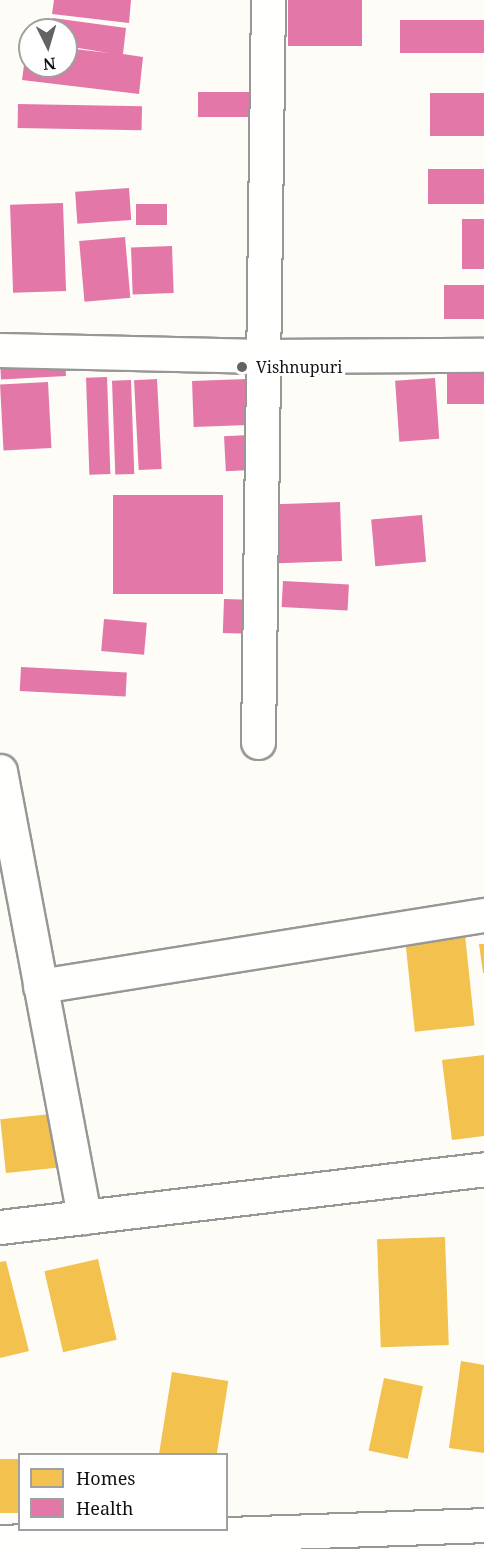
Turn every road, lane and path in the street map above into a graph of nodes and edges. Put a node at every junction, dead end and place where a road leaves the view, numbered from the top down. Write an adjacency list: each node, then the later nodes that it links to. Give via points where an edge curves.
1 (268, 0): 4 (street)
2 (0, 350): 4 (street)
3 (484, 355): 4 (street)
4 (263, 356): 5 (street)
5 (258, 742)
6 (0, 771): 8 (street)
7 (484, 915): 8 (street)
8 (40, 986): 10 (street)
9 (484, 1169): 10 (street)
10 (84, 1217): 11 (street)
11 (0, 1227)
12 (484, 1525): 13 (street)
13 (0, 1542)

